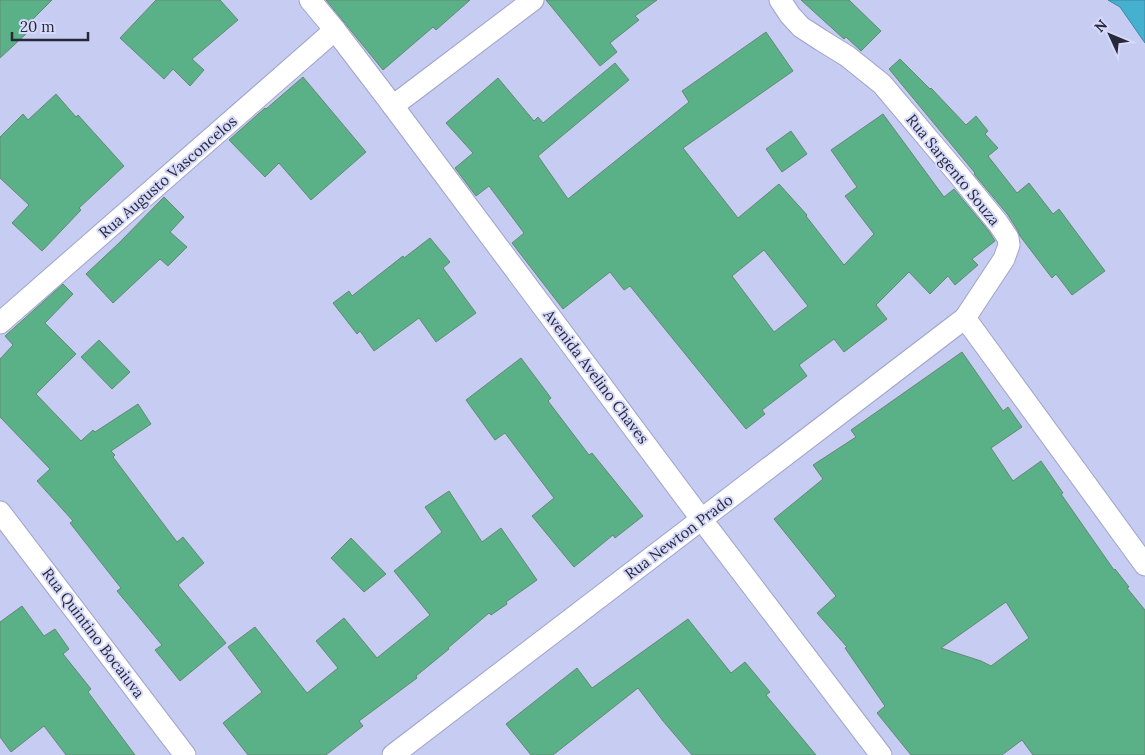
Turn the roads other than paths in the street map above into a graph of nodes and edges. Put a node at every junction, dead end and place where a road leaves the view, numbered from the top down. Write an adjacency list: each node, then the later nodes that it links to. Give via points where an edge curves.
1 (310, 0): 4 (street, Avenida Avelino Chaves)
2 (533, 0): 5 (street)
3 (780, 0): 6 (street, Rua Sargento Souza, via 801,27 847,56 882,84 1008,238 1004,260)
4 (336, 30): 5 (street, Avenida Avelino Chaves); 7 (street, Rua Augusto Vasconcelos)
5 (393, 106): 9 (street, Avenida Avelino Chaves)
6 (965, 318): 9 (street, Rua Newton Prado); 10 (street)
7 (0, 323)
8 (0, 512): 11 (street, Rua Quintino Bocaiuva)
9 (702, 520): 12 (street, Rua Newton Prado); 13 (street, Avenida Avelino Chaves)
10 (1145, 565)
11 (185, 755)
12 (393, 755)
13 (881, 755)

